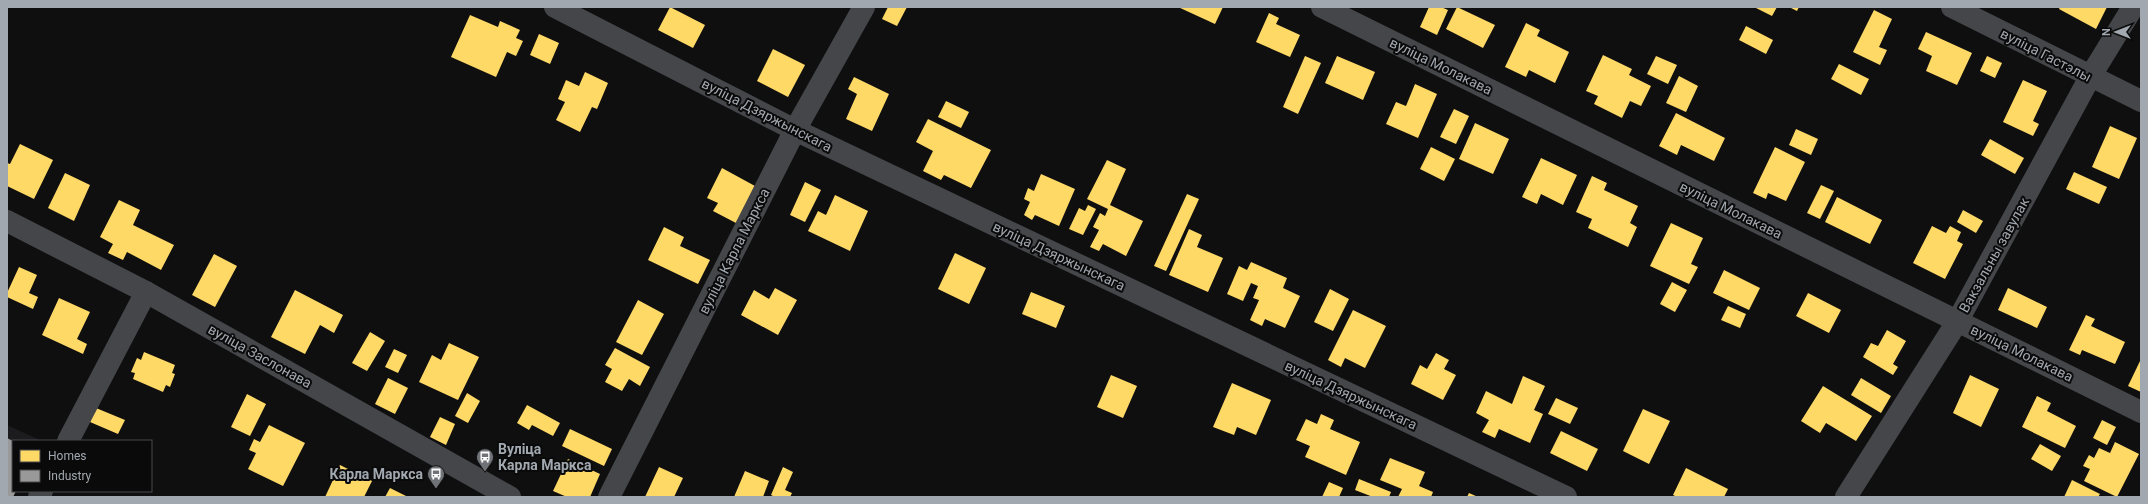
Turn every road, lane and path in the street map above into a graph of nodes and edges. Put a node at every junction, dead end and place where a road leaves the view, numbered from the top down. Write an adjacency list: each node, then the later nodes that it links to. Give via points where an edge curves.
1 (555, 7): 8 (street, вуліца Дзяржынскага)
2 (864, 7): 8 (street, вуліца Карла Маркса)
3 (1322, 7): 11 (street, вуліца Молакава)
4 (1952, 7): 6 (street, вуліца Гастэлы)
5 (2133, 7): 6 (street, Вакзальны завулак)
6 (2090, 77): 7 (street, вуліца Гастэлы); 11 (street, Вакзальны завулак)
7 (2141, 101)
8 (795, 130): 15 (street, вуліца Карла Маркса); 16 (street, вуліца Дзяржынскага)
9 (7, 221): 10 (street, вуліца Заслонава)
10 (146, 292): 13 (street); 14 (street, вуліца Заслонава)
11 (1957, 322): 12 (street, вуліца Молакава); 17 (street, Вакзальны завулак)
12 (2141, 412)
13 (69, 440)
14 (510, 497)
15 (610, 497)
16 (1566, 497)
17 (1846, 497)

